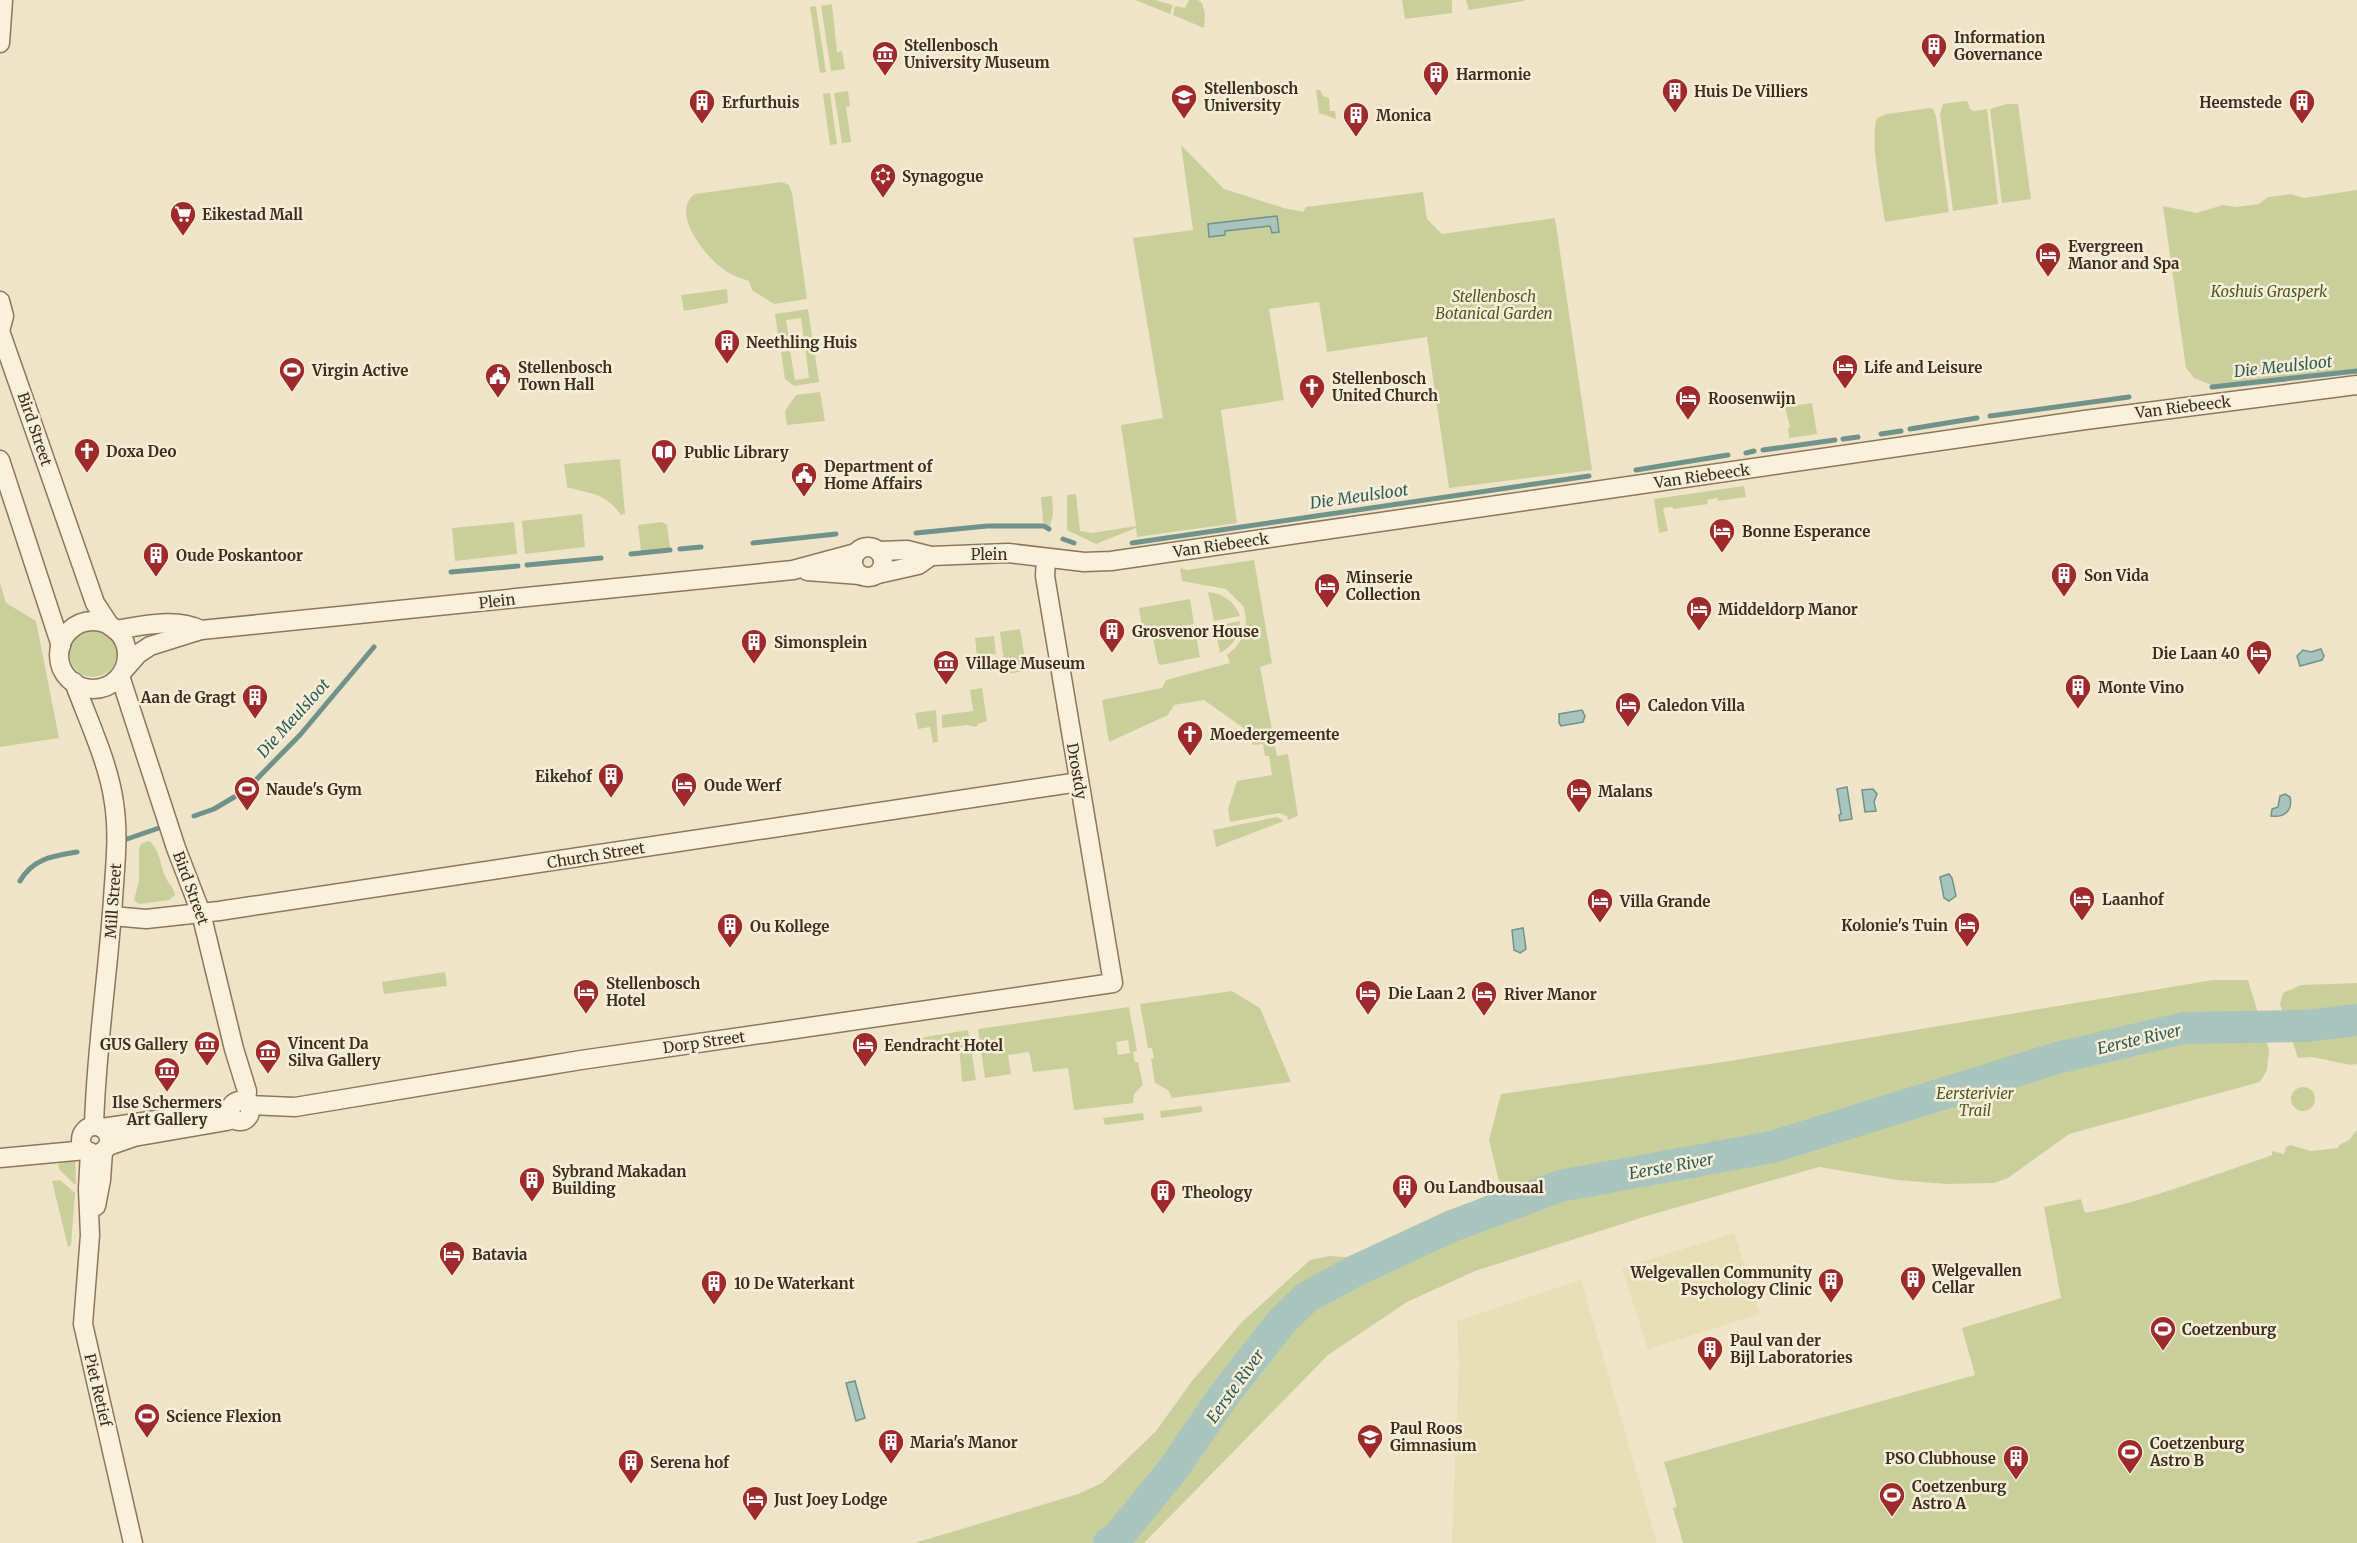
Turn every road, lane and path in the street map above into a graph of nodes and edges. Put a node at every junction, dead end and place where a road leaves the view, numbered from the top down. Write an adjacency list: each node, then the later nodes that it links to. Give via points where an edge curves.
1 (3, 0): 2 (street)
2 (0, 43)
3 (0, 301): 4 (street, Bird Street, via 4,316)
4 (0, 331): 13 (street, Bird Street, via 95,603)
5 (2357, 385): 10 (street, Van Riebeeck, via 1132,558 1084,562)
6 (0, 460): 15 (street)
7 (879, 550): 8 (street, via 868,547); 9 (street, Plein, via 907,550); 12 (street, via 884,563)
8 (856, 553): 11 (street, Plein); 12 (street, via 854,567)
9 (931, 556): 10 (street, Plein, via 1008,553); 12 (street, Plein, via 918,565)
10 (1046, 558): 18 (street, Drostdy, via 1045,576)
11 (793, 570): 12 (street, Plein); 14 (street, Plein)
12 (869, 575)
13 (113, 628): 14 (street, Plein, via 176,623); 15 (street, via 90,621 81,624 72,629); 16 (street, via 123,638 126,649)
14 (201, 630): 16 (street, Plein, via 150,646)
15 (61, 646): 17 (street, via 61,666)
16 (121, 673): 17 (street, via 103,687 93,689); 19 (street, Bird Street, via 176,848)
17 (74, 682): 20 (street, Mill Street, via 113,796 117,847)
18 (1079, 782): 19 (street, Church Street); 21 (street, Drostdy)
19 (201, 913): 20 (street, Church Street, via 146,919); 22 (street, Bird Street, via 247,1091)
20 (112, 916): 23 (street, Mill Street)
21 (1113, 983): 22 (street, Dorp Street, via 570,1062 295,1107)
22 (241, 1111): 23 (street, Dorp Street)
23 (95, 1141): 24 (street, Dorp Street, via 36,1146); 25 (street, Piet Retief, via 101,1180 90,1235 83,1324)
24 (4, 1157)
25 (133, 1543)

